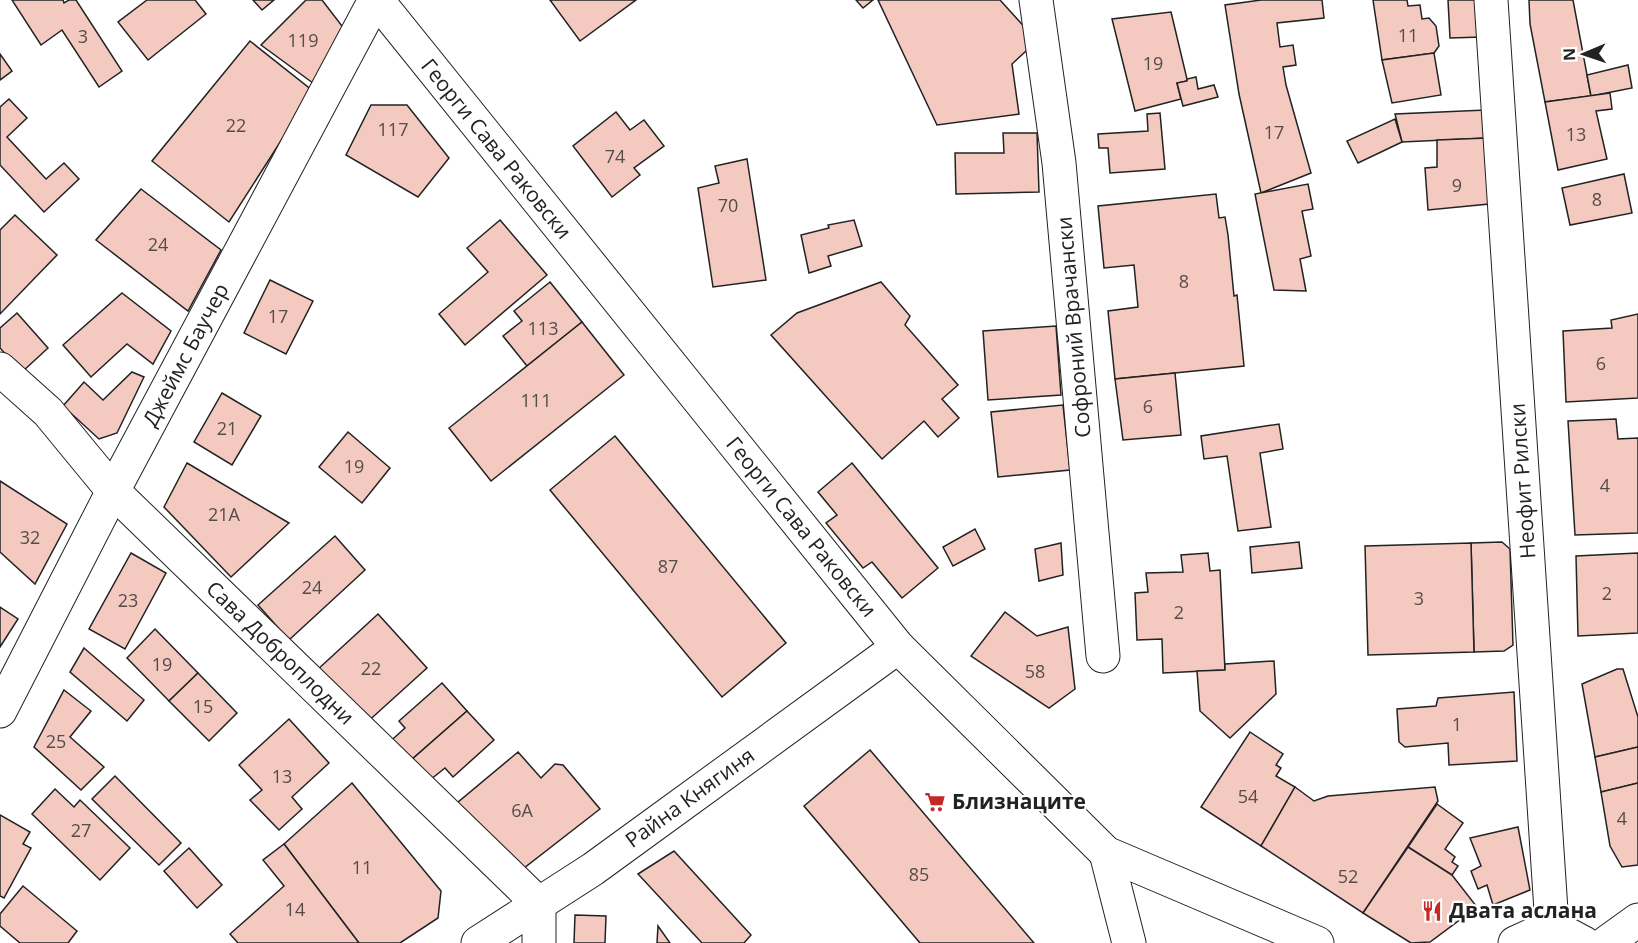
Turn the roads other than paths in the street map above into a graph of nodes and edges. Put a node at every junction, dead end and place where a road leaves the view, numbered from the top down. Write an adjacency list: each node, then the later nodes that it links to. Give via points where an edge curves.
1 (376, 0): 5 (street, Джеймс Баучер); 6 (street, Георги Сава Раковски)
2 (1036, 0): 7 (street, Софроний Врачански, via 1059,163)
3 (1491, 0): 12 (street, Неофит Рилски)
4 (0, 369): 5 (street, Сава Доброплодни, via 48,412)
5 (113, 491): 8 (street, Джеймс Баучер); 10 (street, Сава Доброплодни)
6 (898, 647): 9 (street, Георги Сава Раковски); 10 (street, Райна Княгиня)
7 (1103, 656)
8 (0, 711)
9 (1107, 853): 15 (street); 16 (street, Георги Сава Раковски)
10 (539, 904): 13 (street, Райна Княгиня); 14 (street)
11 (1638, 920): 19 (street)
12 (1552, 926): 17 (street); 18 (street)
13 (478, 943)
14 (539, 943)
15 (1129, 943)
16 (1317, 943)
17 (1515, 943)
18 (1584, 943)
19 (1606, 943)

